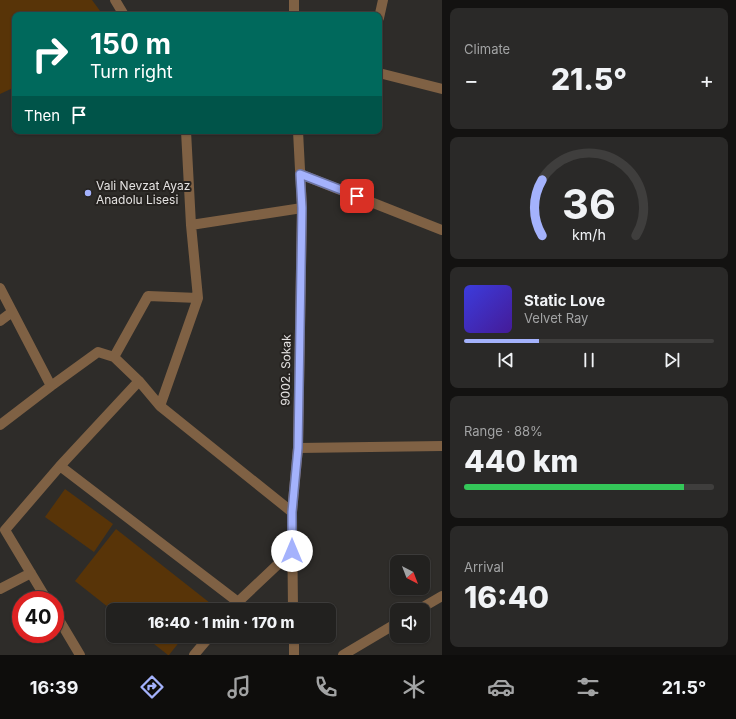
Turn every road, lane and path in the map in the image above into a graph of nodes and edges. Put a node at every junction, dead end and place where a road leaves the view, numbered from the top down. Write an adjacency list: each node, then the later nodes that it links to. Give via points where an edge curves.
1 (115, 0): 4 (street)
2 (294, 0): 5 (street)
3 (383, 0): 6 (street)
4 (122, 12)
5 (294, 12)
6 (380, 12)
7 (382, 73): 8 (street)
8 (442, 89)
9 (186, 134): 13 (street)
10 (298, 134): 11 (street, 9002. Sokak)
11 (300, 174): 12 (street, 9002. Sokak); 14 (street)
12 (302, 208): 13 (street); 25 (street, 9002. Sokak)
13 (191, 225): 16 (street)
14 (442, 230)
15 (0, 288): 17 (street)
16 (198, 298): 19 (street, via 148,296); 22 (street)
17 (12, 312): 18 (street); 21 (street)
18 (0, 321)
19 (114, 357): 20 (street); 21 (street, via 98,352)
20 (139, 381): 22 (street); 26 (street)
21 (51, 386): 23 (street)
22 (160, 406): 27 (street)
23 (0, 425)
24 (442, 446): 25 (street)
25 (298, 448): 27 (street, 9002. Sokak)
26 (60, 466): 29 (street, via 6,530); 33 (street)
27 (292, 512): 28 (street, 9002. Sokak)
28 (292, 551): 33 (street); 34 (street, 9002. Sokak)
29 (31, 573): 30 (street); 31 (street)
30 (0, 589)
31 (42, 591)
32 (442, 596): 35 (street)
33 (238, 602)
34 (293, 603)
35 (430, 603)
36 (390, 627): 43 (street)
37 (64, 628): 40 (street)
38 (204, 643): 41 (street)
39 (294, 643): 42 (street)
40 (80, 655)
41 (194, 655)
42 (294, 655)
43 (343, 655)

